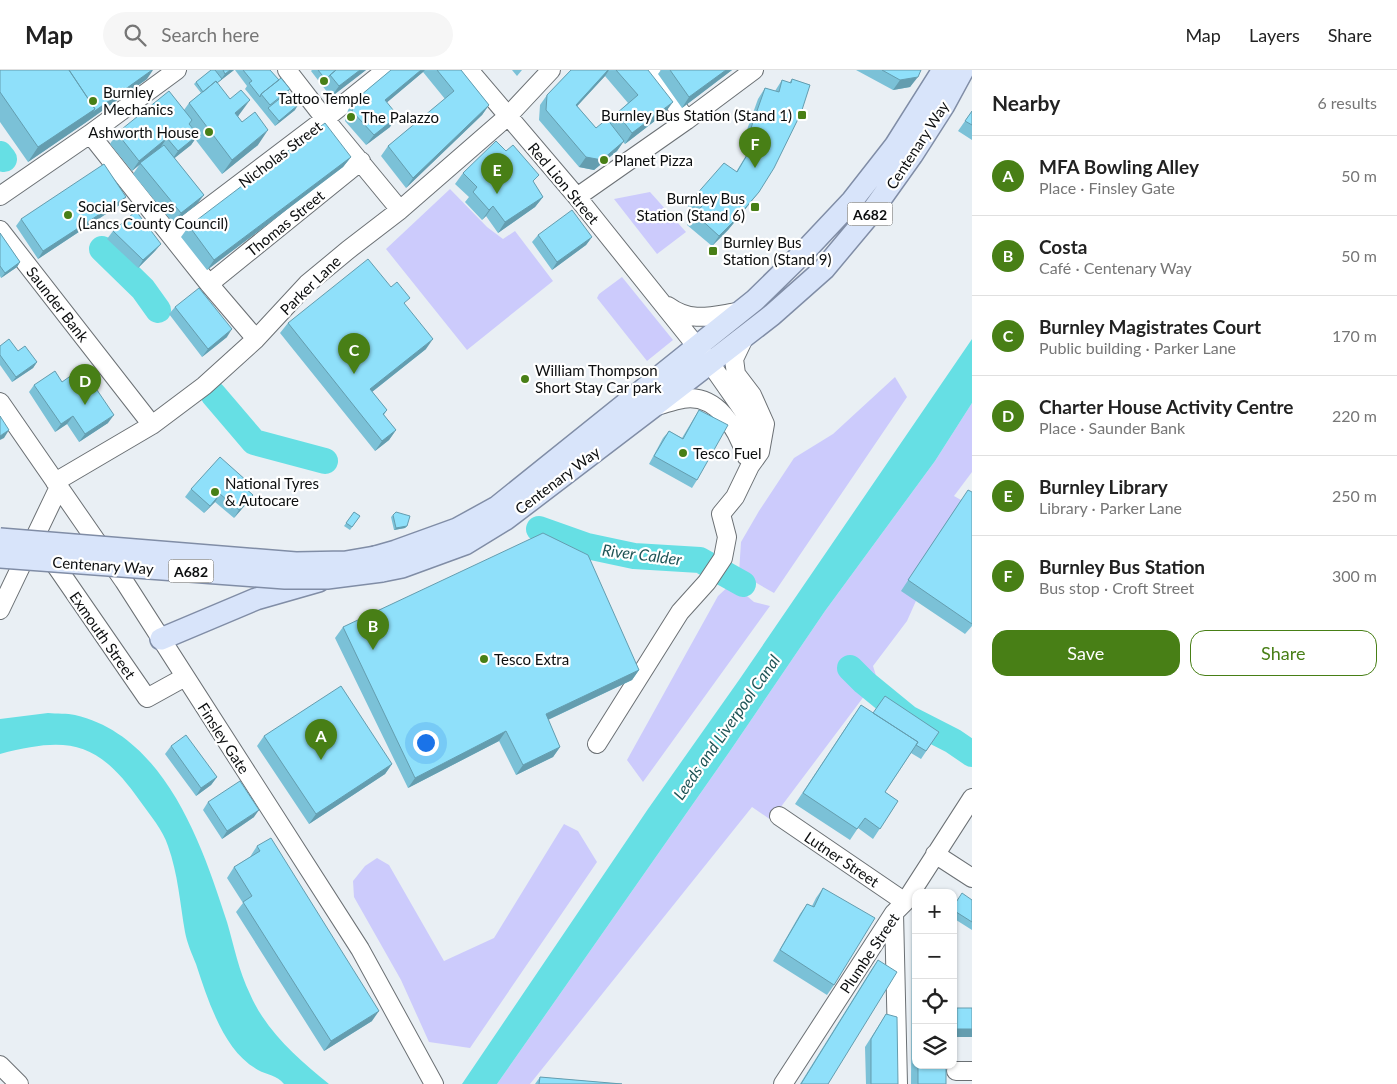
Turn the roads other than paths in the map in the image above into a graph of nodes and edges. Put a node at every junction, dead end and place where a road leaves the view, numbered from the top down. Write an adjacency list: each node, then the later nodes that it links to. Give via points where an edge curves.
1 (177, 70): 10 (street)
2 (287, 70): 12 (street)
3 (386, 70): 12 (street, Nicholas Street)
4 (469, 70): 11 (street, Red Lion Street)
5 (551, 70): 11 (street, Parker Lane)
6 (649, 70): 13 (street)
7 (754, 70): 13 (street)
8 (943, 70): 23 (main road, Centenary Way / A682, via 895,146 852,201 804,252)
9 (963, 70): 25 (main road, Centenary Way / A682, via 944,105 870,214 824,269)
10 (152, 77): 14 (street)
11 (508, 116): 17 (street, Red Lion Street); 18 (street, Parker Lane)
12 (325, 119): 15 (street); 20 (street, Nicholas Street)
13 (687, 120): 17 (street)
14 (90, 134): 16 (street); 20 (street)
15 (361, 161): 18 (street); 21 (street, Thomas Street)
16 (0, 196)
17 (577, 197): 22 (street, Red Lion Street)
18 (400, 210): 26 (street, Parker Lane, via 307,284)
19 (0, 230): 33 (street, Saunder Bank)
20 (172, 235): 21 (street)
21 (209, 284): 26 (street)
22 (657, 299): 23 (street, Red Lion Street, via 679,314 699,318); 27 (street, Red Lion Street)
23 (738, 312): 24 (main road, Centenary Way / A682)
24 (715, 332): 27 (main road, Centenary Way / A682); 28 (street)
25 (747, 333): 28 (main road, Centenary Way / A682); 30 (street, via 734,359)
26 (256, 340): 33 (street, Parker Lane, via 204,386)
27 (697, 346): 28 (street, Red Lion Street); 29 (main road, Centenary Way / A682)
28 (710, 363): 29 (street, via 692,362); 30 (street); 32 (main road, Centenary Way / A682); 34 (street, Red Lion Street, via 747,416 751,440)
29 (665, 372): 39 (main road, Centenary Way / A682, via 497,507 458,529)
30 (736, 374): 34 (street, via 752,395 765,424 760,452)
31 (0, 402): 35 (street, Finsley Gate)
32 (653, 407): 34 (street, via 684,398 703,400 713,405 740,438); 39 (main road, Centenary Way / A682, via 506,519 465,544 402,567)
33 (152, 424): 35 (street, Parker Lane)
34 (750, 466): 44 (street, via 721,514 727,537 723,558 708,582 680,612)
35 (57, 484): 36 (street); 42 (street, Finsley Gate)
36 (35, 536): 41 (street); 43 (street, Exmouth Street, via 147,698)
37 (0, 539): 39 (main road, Centenary Way / A682, bridge, via 296,563)
38 (0, 557): 40 (main road, Centenary Way / A682, bridge)
39 (378, 564): 40 (main road, Centenary Way / A682, bridge)
40 (327, 578): 42 (main road, A682, bridge, via 256,599)
41 (0, 610)
42 (161, 639): 43 (street, Finsley Gate)
43 (185, 677): 52 (street, Finsley Gate, via 360,949)
44 (597, 744)
45 (972, 798): 47 (street, Plumbe Street)
46 (779, 816): 49 (street, Lutner Street)
47 (935, 854): 48 (street); 49 (street, Plumbe Street)
48 (972, 878)
49 (900, 907): 53 (street, Plumbe Street); 54 (street)
50 (0, 1065): 51 (street)
51 (19, 1084)
52 (434, 1084)
53 (784, 1084)
54 (898, 1084)

